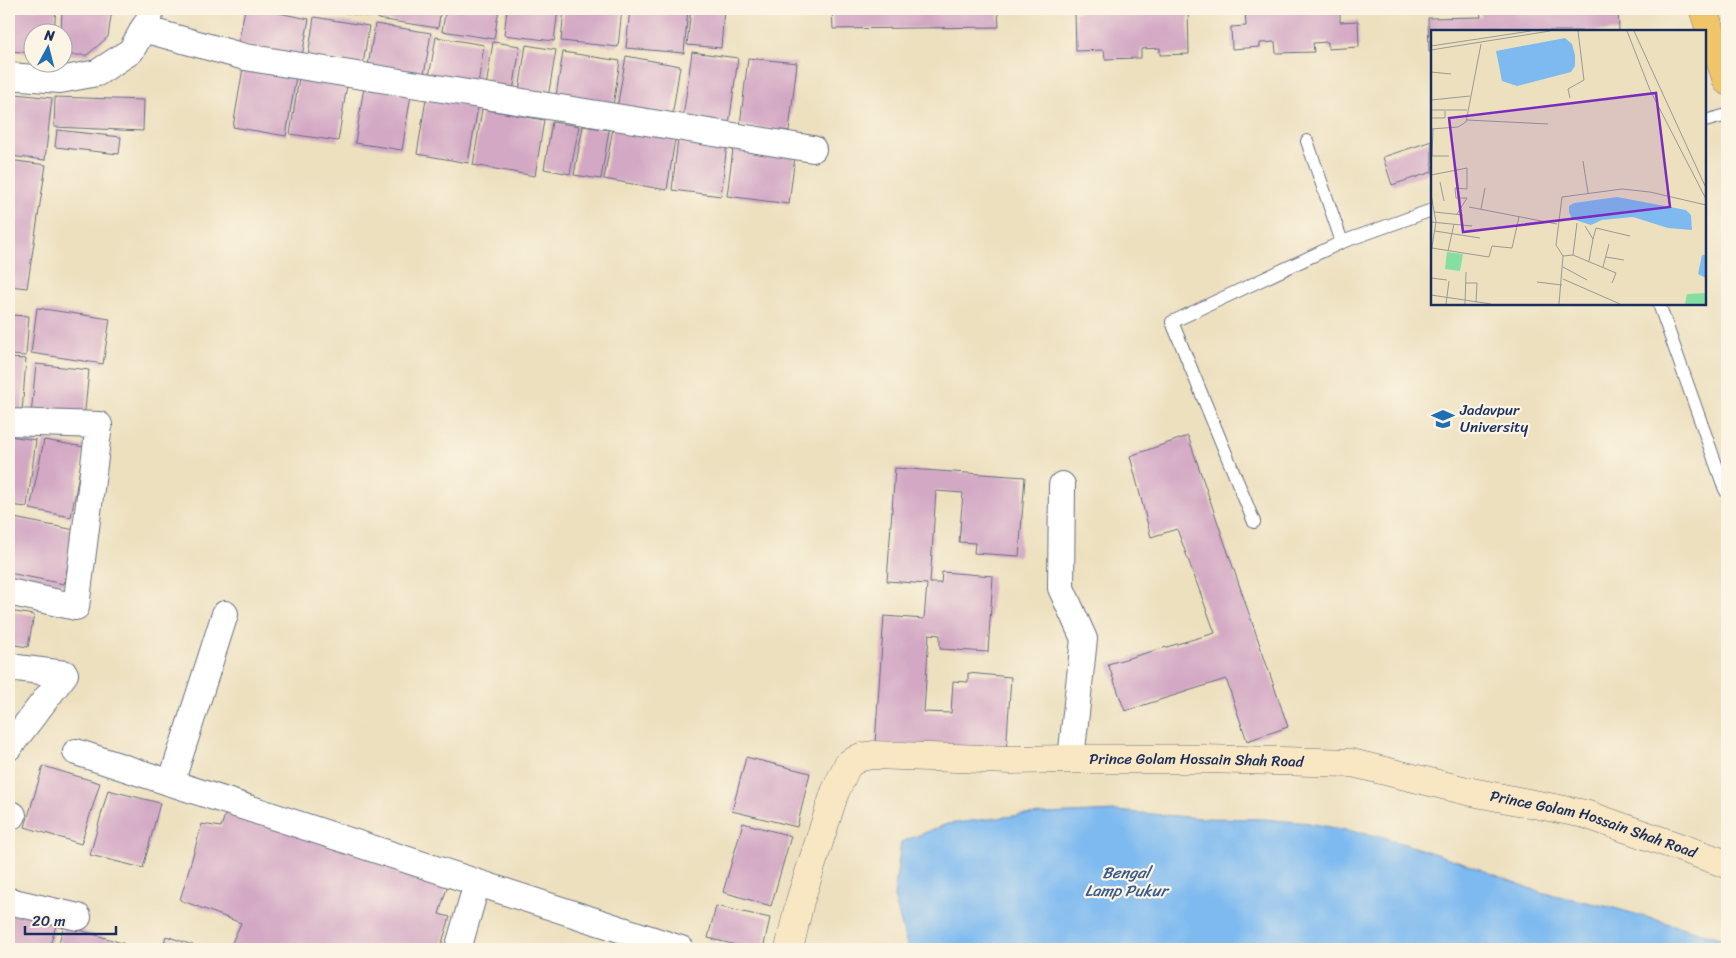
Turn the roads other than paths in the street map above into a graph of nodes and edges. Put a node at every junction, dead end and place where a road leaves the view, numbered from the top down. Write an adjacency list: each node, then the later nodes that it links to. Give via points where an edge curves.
1 (1703, 9): 4 (main road)
2 (147, 19): 3 (street, via 131,51 97,73 60,80); 8 (street, via 245,57)
3 (9, 76)
4 (1727, 81)
5 (1727, 114): 6 (lane)
6 (1706, 121)
7 (1307, 141): 10 (lane)
8 (813, 149)
9 (1431, 210): 10 (lane)
10 (1342, 242): 15 (lane, via 1172,322)
11 (1659, 305): 14 (lane)
12 (9, 422): 16 (street, via 99,425 76,607)
13 (1062, 485): 21 (street, via 1061,588 1084,639)
14 (1727, 493)
15 (1254, 522)
16 (9, 592)
17 (225, 614): 22 (street)
18 (9, 667): 19 (street, via 65,674)
19 (9, 747)
20 (76, 752): 22 (street)
21 (1070, 759): 23 (street, Prince Golam Hossain Shah Road, via 1352,763 1467,792 1585,814); 29 (street, Prince Golam Hossain Shah Road, via 873,755 848,764 835,792 800,900)
22 (171, 783): 24 (street)
23 (1727, 864)
24 (477, 883): 27 (street); 28 (street)
25 (9, 901): 26 (street)
26 (78, 917)
27 (458, 949)
28 (681, 949)
29 (789, 949)

